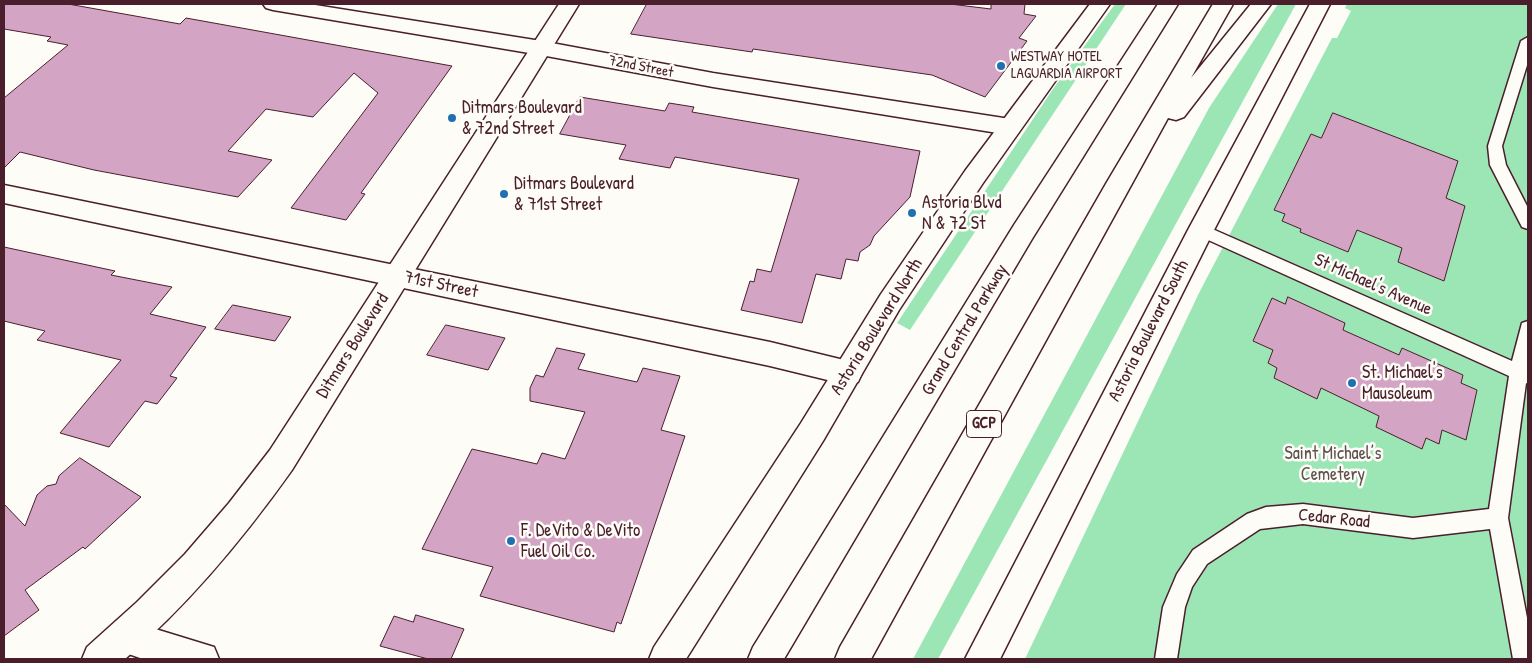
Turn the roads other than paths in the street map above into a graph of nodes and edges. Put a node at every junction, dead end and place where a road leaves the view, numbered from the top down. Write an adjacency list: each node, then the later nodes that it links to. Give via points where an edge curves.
1 (273, 4): 10 (main road, 72nd Street)
2 (569, 4): 10 (main road, Ditmars Boulevard)
3 (1100, 4): 12 (main road, Astoria Boulevard North)
4 (1144, 4): 11 (main road)
5 (1168, 4): 11 (main road, Grand Central Parkway)
6 (1223, 4): 13 (main road, GCP)
7 (1261, 4): 13 (main road)
8 (1320, 4): 16 (main road, Astoria Boulevard South)
9 (1528, 41): 15 (lane, via 1496,146 1498,165)
10 (541, 48): 12 (main road, 72nd Street, via 713,80); 17 (main road, Ditmars Boulevard)
11 (1100, 109): 26 (main road, Grand Central Parkway)
12 (1010, 127): 19 (main road, Astoria Boulevard North, via 896,294)
13 (1116, 188): 27 (main road, GCP)
14 (4, 194): 17 (main road, 71st Street)
15 (1528, 223)
16 (1200, 230): 20 (lane, St Michael's Avenue); 28 (main road, Astoria Boulevard South)
17 (397, 276): 19 (main road, 71st Street); 22 (main road, Ditmars Boulevard, via 254,498 178,585)
18 (1528, 328): 20 (lane)
19 (848, 373): 25 (main road, Astoria Boulevard North)
20 (1524, 374): 21 (lane)
21 (1498, 518): 29 (lane, Cedar Road, via 1413,528 1303,514 1254,521 1200,557 1184,581 1174,607); 30 (lane)
22 (126, 637): 23 (main road, Ditmars Boulevard); 24 (main road)
23 (99, 659)
24 (202, 659)
25 (666, 659)
26 (765, 659)
27 (852, 659)
28 (982, 659)
29 (1166, 659)
30 (1524, 659)

